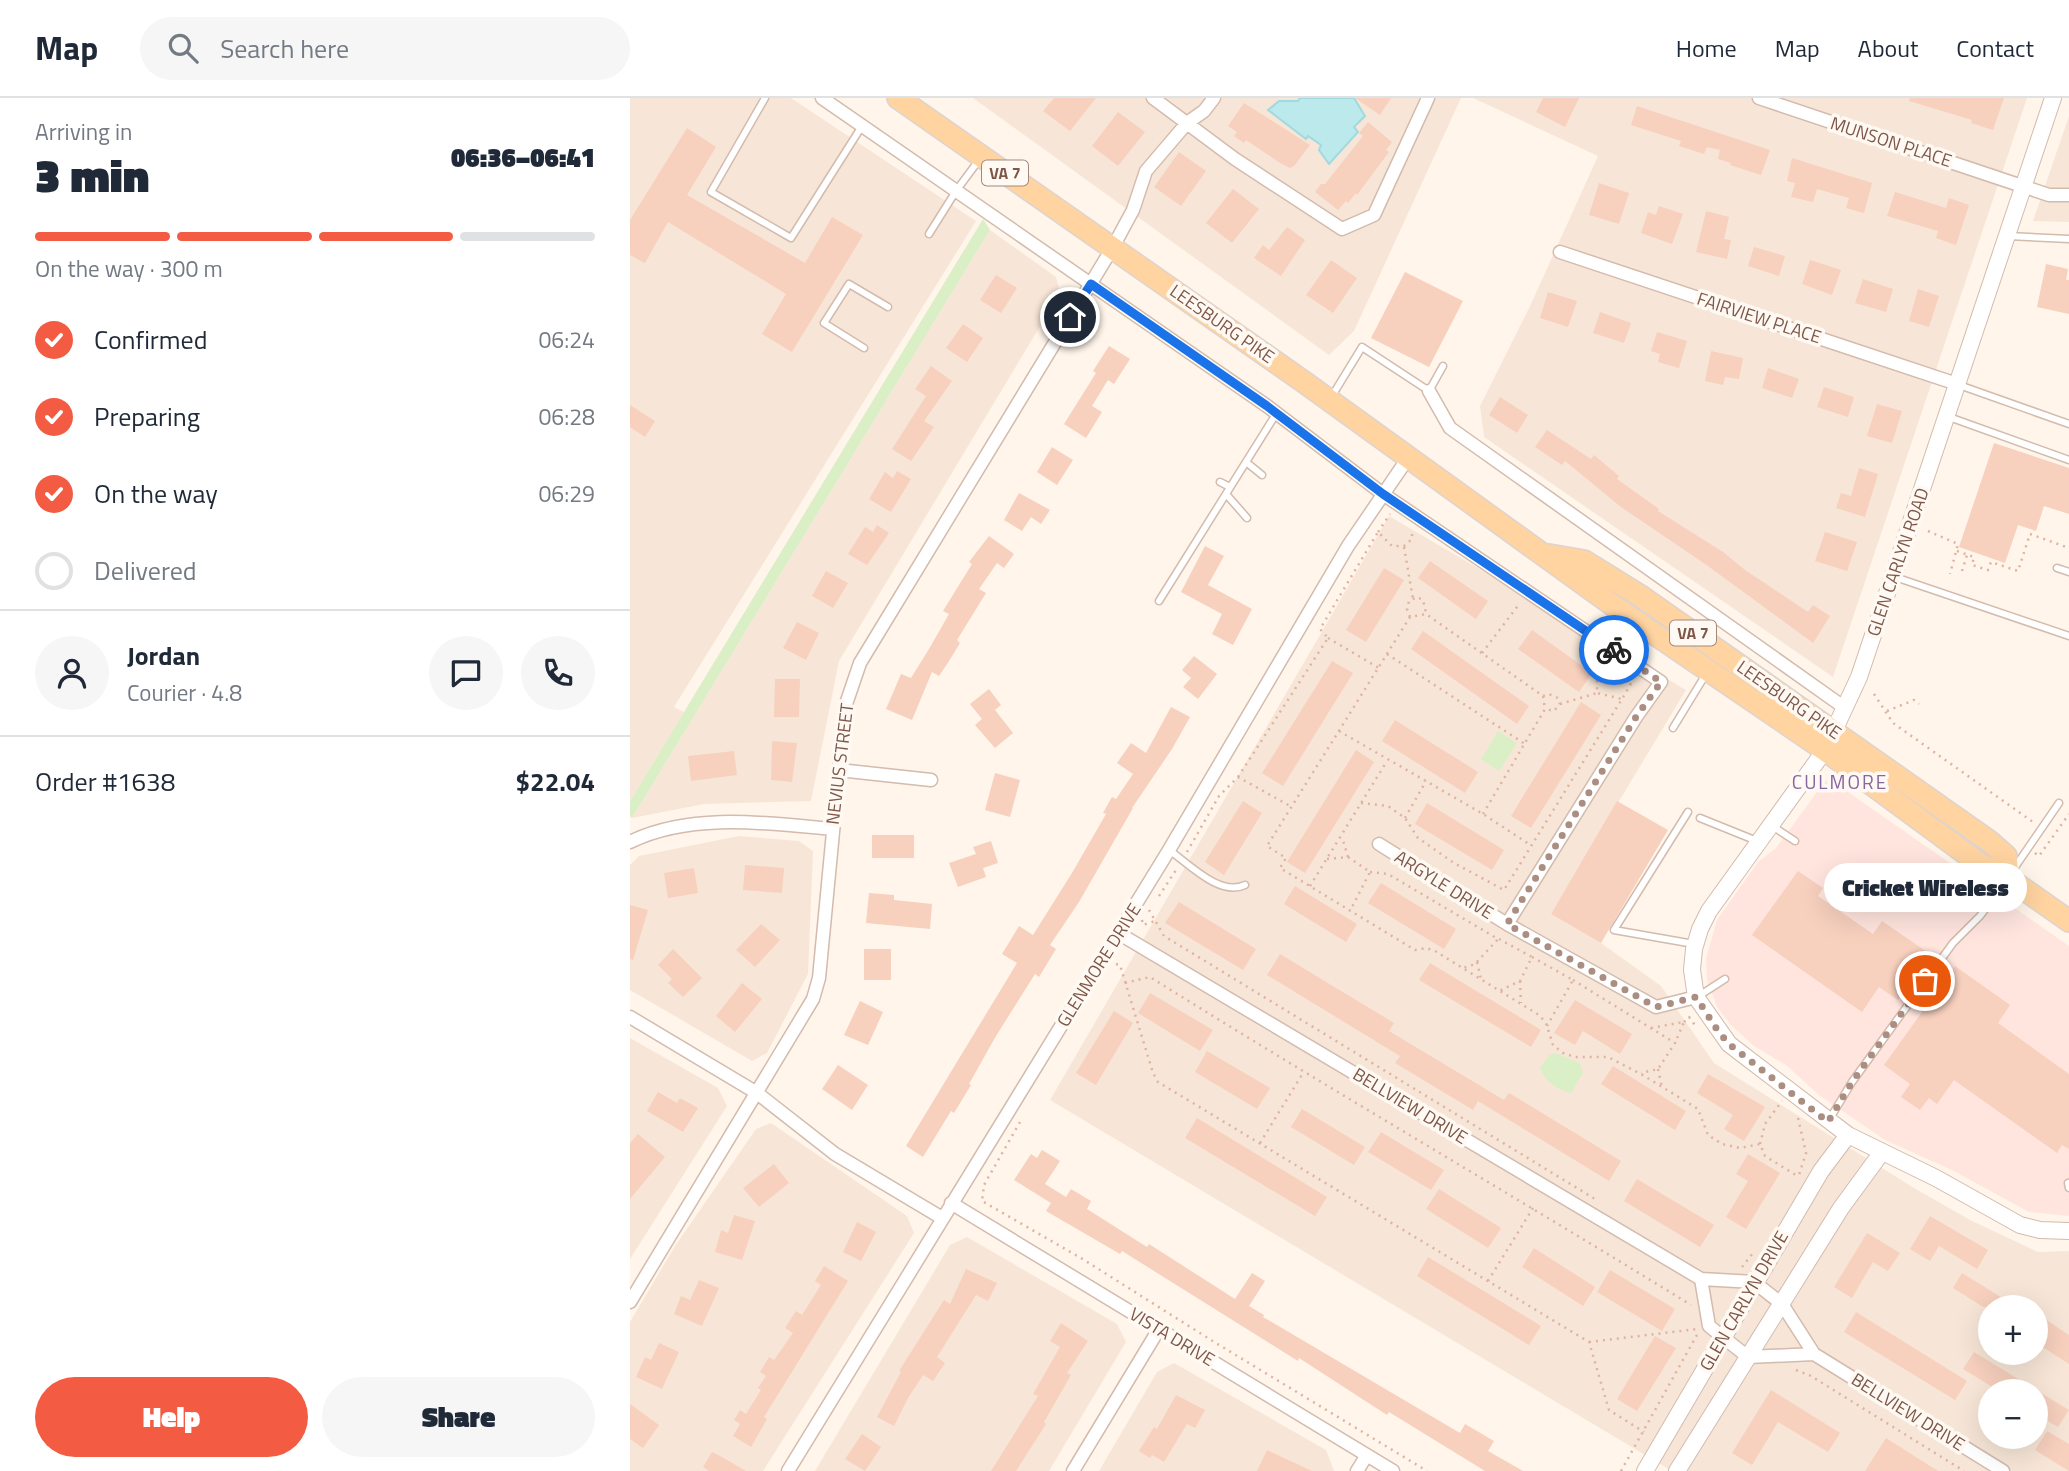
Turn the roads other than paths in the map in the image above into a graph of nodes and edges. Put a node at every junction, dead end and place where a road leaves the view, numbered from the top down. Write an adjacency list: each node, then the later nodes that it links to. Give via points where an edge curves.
1 (765, 98): 10 (lane, via 711,192 791,238)
2 (822, 98): 10 (street)
3 (898, 98): 11 (main road, LEESBURG PIKE / VA 7)
4 (1153, 98): 9 (street)
5 (1214, 98): 9 (street, NEVIUS STREET)
6 (1428, 98): 9 (street, via 1374,215 1342,229)
7 (1759, 98): 12 (street, MUNSON PLACE)
8 (2053, 98): 12 (street, GLEN CARLYN ROAD)
9 (1187, 123): 18 (street, NEVIUS STREET, via 1146,171 1133,211)
10 (862, 126): 13 (street)
11 (982, 156): 13 (lane); 18 (main road, LEESBURG PIKE / VA 7)
12 (2024, 186): 14 (street, MUNSON PLACE, via 2049,195); 16 (street, GLEN CARLYN ROAD)
13 (956, 191): 15 (lane); 20 (street)
14 (2069, 195)
15 (929, 233)
16 (2007, 236): 17 (lane); 24 (street, GLEN CARLYN ROAD)
17 (2069, 239)
18 (1112, 247): 20 (street, NEVIUS STREET); 26 (main road, LEESBURG PIKE / VA 7)
19 (1560, 252): 24 (street, FAIRVIEW PLACE)
20 (1091, 284): 27 (street); 50 (street, NEVIUS STREET, via 860,663 845,708)
21 (888, 307): 22 (lane, via 849,284 824,323)
22 (864, 348)
23 (1443, 366): 25 (lane)
24 (1957, 384): 28 (street, GLEN CARLYN ROAD); 29 (lane)
25 (1429, 391): 26 (lane, via 1362,347); 47 (street, via 1450,428)
26 (1329, 401): 32 (main road, LEESBURG PIKE / VA 7)
27 (1276, 414): 31 (lane); 38 (street)
28 (1947, 416): 33 (lane); 43 (street, GLEN CARLYN ROAD)
29 (2069, 424)
30 (1247, 443): 31 (lane)
31 (1255, 447): 34 (lane)
32 (1408, 458): 38 (street, GLENMORE DRIVE); 40 (main road, LEESBURG PIKE / VA 7)
33 (2069, 460)
34 (1246, 462): 35 (lane); 37 (lane)
35 (1262, 475)
36 (1220, 482): 37 (lane)
37 (1228, 490): 39 (lane); 44 (lane)
38 (1383, 494): 61 (street, GLENMORE DRIVE); 65 (street, via 1661,682)
39 (1247, 518)
40 (1544, 554): 46 (main road, LEESBURG PIKE / VA 7); 49 (main road, LEESBURG PIKE / VA 7, via 1584,561 1642,597)
41 (2057, 568): 42 (lane)
42 (2069, 572)
43 (1894, 577): 45 (lane); 47 (street, GLEN CARLYN ROAD)
44 (1159, 601)
45 (2069, 636)
46 (1709, 670): 48 (lane); 49 (main road, LEESBURG PIKE / VA 7)
47 (1845, 708): 49 (street, GLEN CARLYN ROAD)
48 (1673, 728)
49 (1830, 740): 55 (street, GLEN CARLYN ROAD); 62 (main road, LEESBURG PIKE / VA 7, via 1980,864)
50 (839, 771): 51 (street); 56 (street, NEVIUS STREET)
51 (931, 780)
52 (2059, 803): 62 (lane)
53 (1688, 812): 67 (lane, via 1614,930)
54 (1700, 818): 59 (lane)
55 (1770, 825): 57 (lane); 59 (street, GLEN CARLYN ROAD)
56 (832, 829): 58 (street, via 727,821 657,832); 71 (street, NEVIUS STREET, via 819,978 806,1012)
57 (1795, 841)
58 (630, 842)
59 (1758, 842): 67 (street, GLEN CARLYN ROAD, via 1709,911)
60 (1379, 844): 65 (street, ARGYLE DRIVE)
61 (1168, 850): 63 (lane, via 1225,888); 66 (street, GLENMORE DRIVE)
62 (2008, 878): 64 (main road, LEESBURG PIKE / VA 7); 72 (lane, via 1953,943)
63 (1245, 885)
64 (2069, 921)
65 (1507, 924): 69 (street, ARGYLE DRIVE, via 1656,1007)
66 (1118, 933): 75 (street, GLENMORE DRIVE); 78 (street, BELLVIEW DRIVE)
67 (1696, 944): 69 (street, GLEN CARLYN ROAD, via 1692,970)
68 (1725, 979): 69 (lane)
69 (1696, 997): 72 (street, via 1729,1044)
70 (630, 1017): 71 (street)
71 (757, 1093): 76 (street, via 835,1154); 80 (street, NEVIUS STREET)
72 (1828, 1122): 73 (street)
73 (1848, 1135): 74 (street); 79 (street, GLEN CARLYN DRIVE)
74 (1882, 1152): 77 (street, via 2020,1225); 81 (street, GLEN CARLYN DRIVE)
75 (951, 1203): 76 (street, GLENMORE DRIVE); 82 (street, VISTA DRIVE)
76 (942, 1218): 87 (street, GLENMORE DRIVE)
77 (2069, 1231)
78 (1701, 1279): 79 (street, BELLVIEW DRIVE); 83 (street, via 1709,1326)
79 (1754, 1282): 81 (street, BELLVIEW DRIVE); 83 (street, GLEN CARLYN DRIVE)
80 (630, 1302)
81 (1782, 1304): 84 (street, BELLVIEW DRIVE); 85 (street, GLEN CARLYN DRIVE)
82 (1159, 1329): 86 (street, VISTA DRIVE); 88 (street)
83 (1723, 1339): 85 (street); 91 (street, GLEN CARLYN DRIVE)
84 (1814, 1354): 85 (street); 93 (street, BELLVIEW DRIVE)
85 (1748, 1357): 92 (street, GLEN CARLYN DRIVE)
86 (1367, 1455): 89 (street); 90 (street, VISTA DRIVE)
87 (788, 1471)
88 (1073, 1471)
89 (1357, 1471)
90 (1393, 1471)
91 (1645, 1471)
92 (1678, 1471)
93 (2003, 1471)

